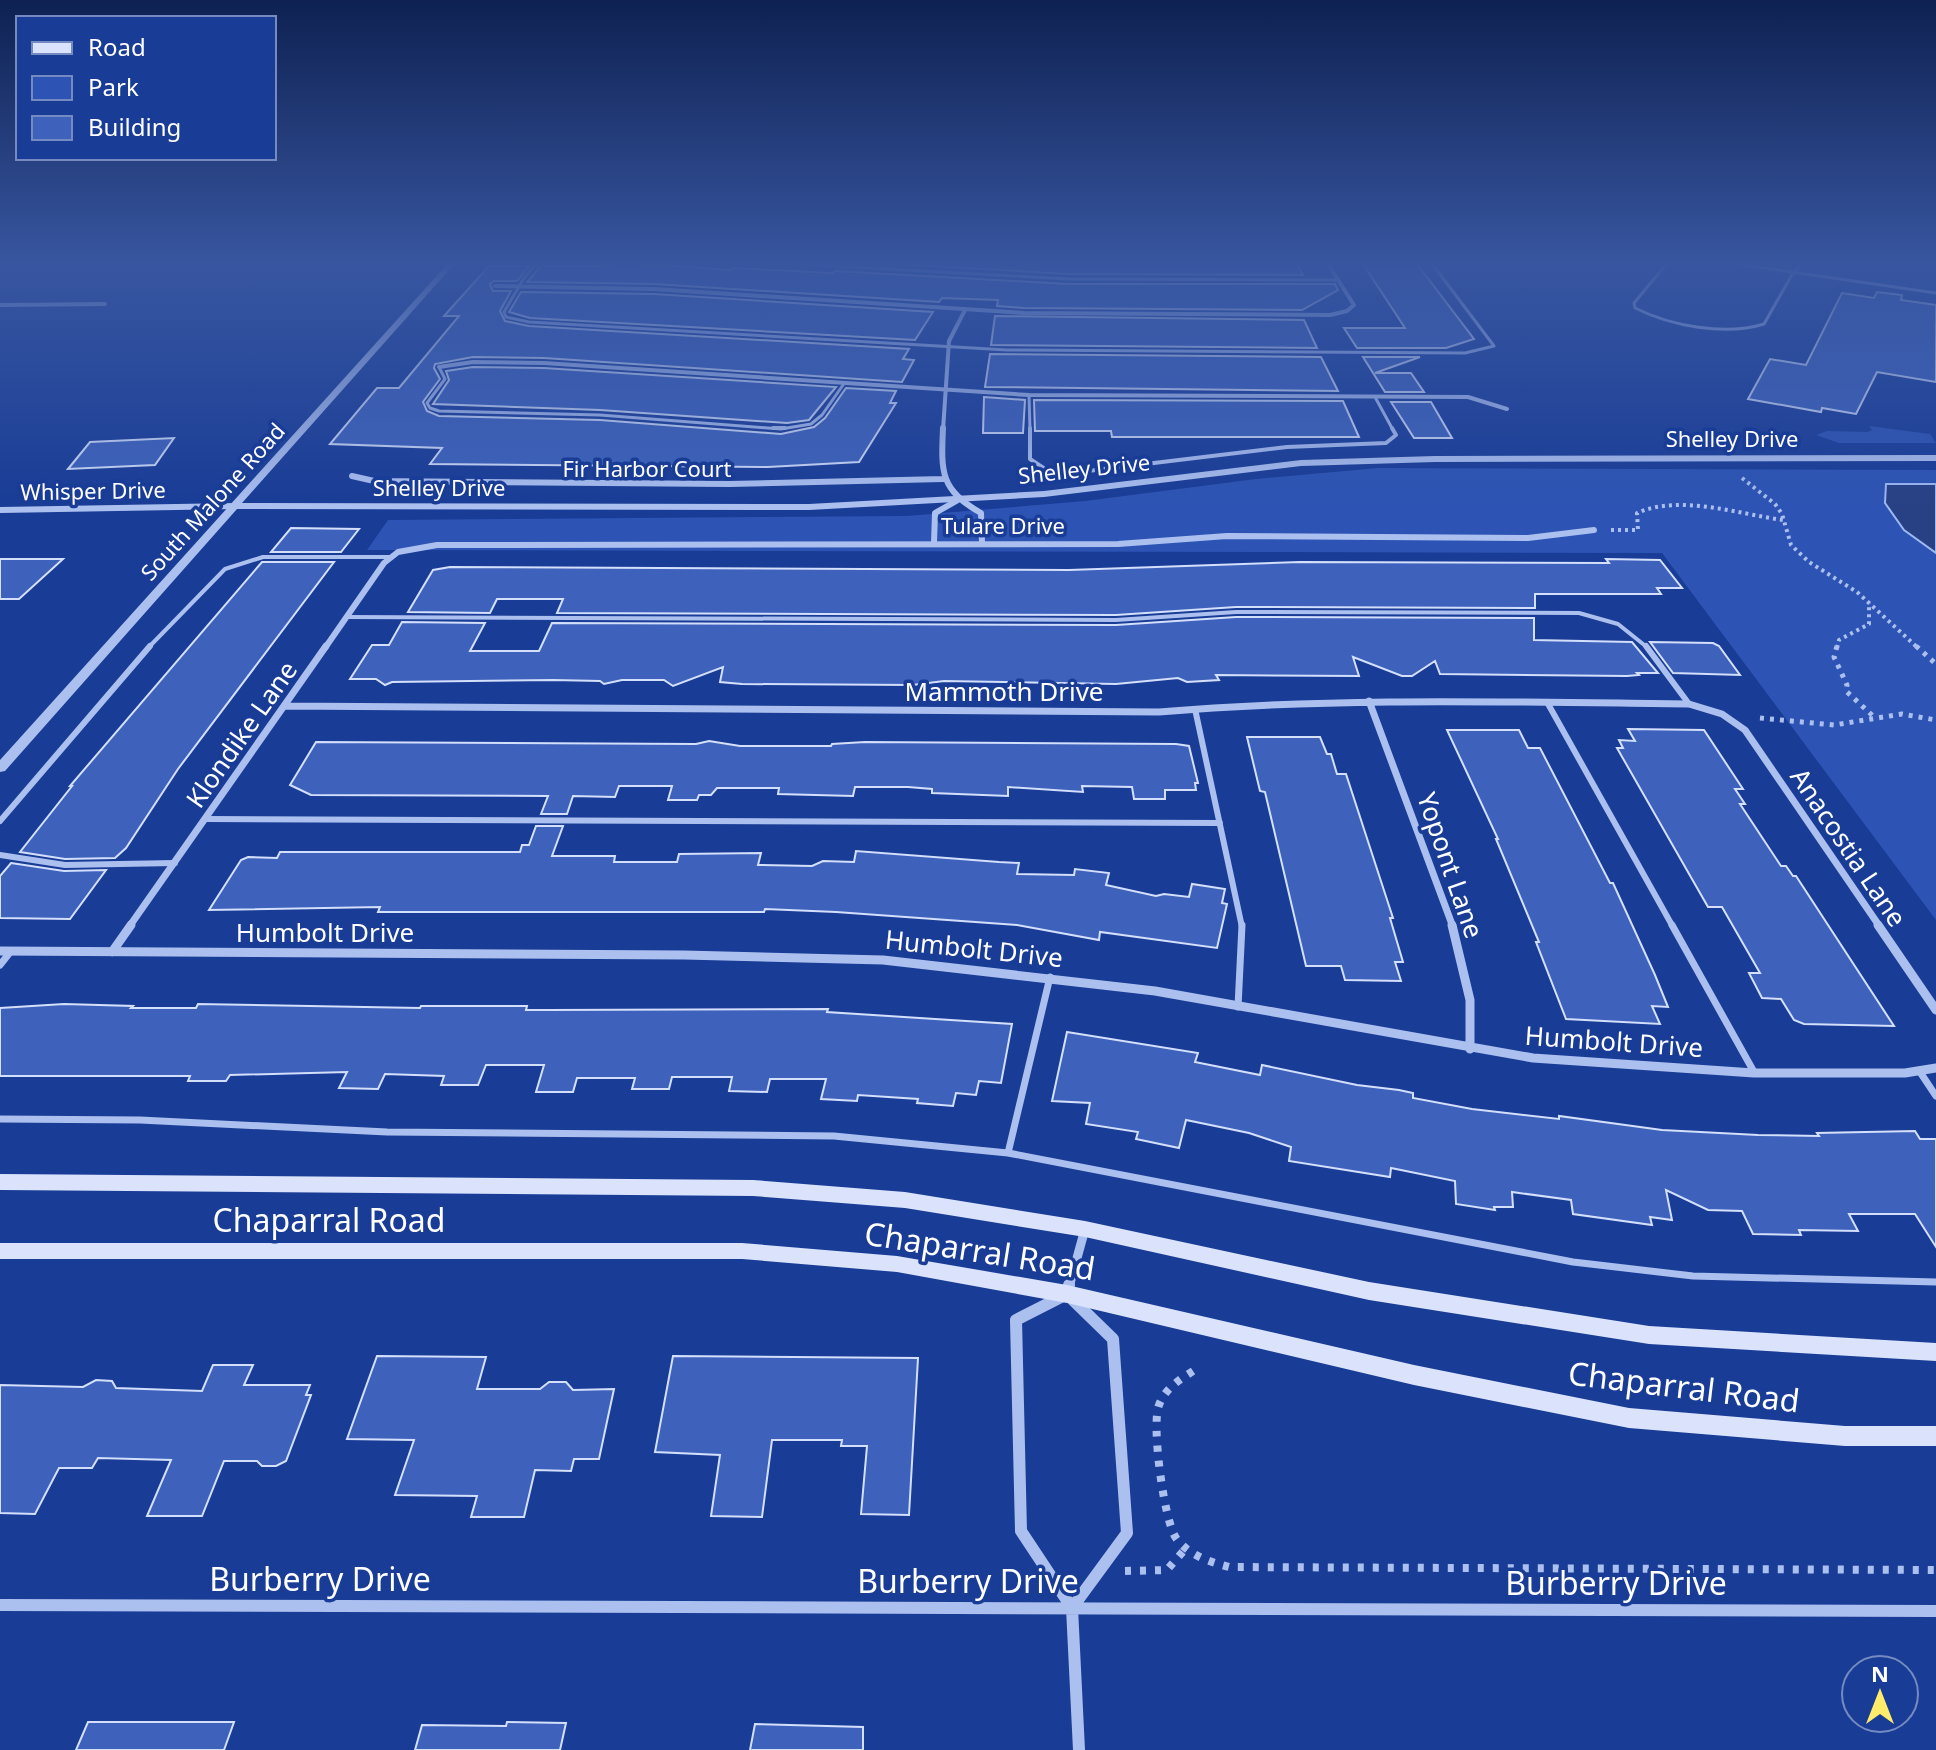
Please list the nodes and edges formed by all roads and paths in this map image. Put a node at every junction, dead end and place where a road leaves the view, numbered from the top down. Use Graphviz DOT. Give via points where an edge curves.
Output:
graph roads {
  1 [pos="381,343"];
  2 [pos="879,343"];
  3 [pos="951,343"];
  4 [pos="1491,343"];
  5 [pos="949,347"];
  6 [pos="439,367"];
  7 [pos="843,385"];
  8 [pos="945,392"];
  9 [pos="1029,395"];
  10 [pos="1375,397"];
  11 [pos="1507,409"];
  12 [pos="1936,458"];
  13 [pos="352,476"];
  14 [pos="1740,477"];
  15 [pos="943,479"];
  16 [pos="958,500"];
  17 [pos="235,506"];
  18 [pos="0,510"];
  19 [pos="1783,520"];
  20 [pos="1594,530"];
  21 [pos="934,543"];
  22 [pos="982,543"];
  23 [pos="389,557"];
  24 [pos="1869,602"];
  25 [pos="346,617"];
  26 [pos="1936,664"];
  27 [pos="1369,701"];
  28 [pos="1547,702"];
  29 [pos="1689,704"];
  30 [pos="284,706"];
  31 [pos="1195,709"];
  32 [pos="1724,716"];
  33 [pos="1874,717"];
  34 [pos="1936,720"];
  35 [pos="0,768"];
  36 [pos="206,819"];
  37 [pos="0,821"];
  38 [pos="1220,823"];
  39 [pos="0,855"];
  40 [pos="175,863"];
  41 [pos="0,951"];
  42 [pos="11,951"];
  43 [pos="112,952"];
  44 [pos="0,965"];
  45 [pos="1050,977"];
  46 [pos="1238,1007"];
  47 [pos="1936,1010"];
  48 [pos="1470,1049"];
  49 [pos="1936,1068"];
  50 [pos="1920,1072"];
  51 [pos="1754,1073"];
  52 [pos="1936,1096"];
  53 [pos="0,1119"];
  54 [pos="1008,1153"];
  55 [pos="0,1182"];
  56 [pos="1085,1229"];
  57 [pos="0,1251"];
  58 [pos="1936,1282"];
  59 [pos="1067,1294"];
  60 [pos="1936,1352"];
  61 [pos="1193,1371"];
  62 [pos="1936,1436"];
  63 [pos="1936,1570"];
  64 [pos="0,1605"];
  65 [pos="1072,1608"];
  66 [pos="1936,1611"];
  67 [pos="1079,1750"];
  1 -- 17 [label="street, South Malone Road"];
  2 -- 5 [label="lane"];
  3 -- 5 [label="street"];
  4 -- 5 [label="lane" via="1494,346 1465,353 1120,353"];
  5 -- 8 [label="street"];
  6 -- 7 [label="street" via="544,363"];
  6 -- 7 [label="lane" via="445,379 427,403 439,411 600,415 754,428 811,424"];
  7 -- 8 [label="street"];
  8 -- 9 [label="street"];
  8 -- 15 [label="street"];
  9 -- 10 [label="street"];
  9 -- 10 [label="lane" via="1030,459 1048,471 1071,473 1252,451 1386,443 1396,435"];
  10 -- 11 [label="street" via="1468,397"];
  12 -- 16 [label="street, Shelley Drive" via="1301,463"];
  13 -- 15 [label="street, Fir Harbor Court" via="374,481 729,484"];
  14 -- 19 [label="path" via="1775,504"];
  15 -- 16 [label="street"];
  16 -- 17 [label="street, Shelley Drive" via="809,507"];
  16 -- 21 [label="street" via="935,513"];
  16 -- 22 [label="street" via="981,513"];
  17 -- 18 [label="street, Whisper Drive"];
  17 -- 35 [label="street, South Malone Road"];
  19 -- 20 [label="path" via="1658,505 1637,513 1638,530"];
  19 -- 24 [label="path" via="1791,545"];
  20 -- 22 [label="street, Tulare Drive" via="1528,538 1227,536 1118,544"];
  21 -- 22 [label="street, Tulare Drive"];
  21 -- 23 [label="street, Tulare Drive" via="437,545"];
  23 -- 25 [label="street, Klondike Lane"];
  23 -- 37 [label="lane" via="263,557 225,569 148,648"];
  24 -- 26 [label="path"];
  24 -- 33 [label="path" via="1869,624 1839,640 1834,657 1846,691"];
  25 -- 29 [label="lane" via="1116,620 1236,612 1579,613 1627,626"];
  25 -- 30 [label="street, Klondike Lane"];
  27 -- 28 [label="street, Mammoth Drive"];
  27 -- 31 [label="street, Mammoth Drive"];
  27 -- 48 [label="street, Yopont Lane" via="1459,944 1470,1000"];
  28 -- 29 [label="street, Mammoth Drive"];
  28 -- 51 [label="lane"];
  29 -- 32 [label="street, Mammoth Drive"];
  30 -- 31 [label="street, Mammoth Drive"];
  30 -- 36 [label="street, Klondike Lane"];
  31 -- 38 [label="lane"];
  32 -- 33 [label="path" via="1834,725"];
  32 -- 47 [label="street, Anacostia Lane" via="1745,730"];
  33 -- 34 [label="path" via="1902,714"];
  36 -- 38 [label="lane"];
  36 -- 40 [label="street, Klondike Lane"];
  38 -- 46 [label="lane" via="1242,923"];
  39 -- 40 [label="lane" via="72,863"];
  40 -- 43 [label="street, Klondike Lane"];
  41 -- 42 [label="street, Humbolt Drive"];
  42 -- 43 [label="street, Humbolt Drive"];
  42 -- 44 [label="lane"];
  43 -- 45 [label="street, Humbolt Drive" via="699,955 883,960"];
  45 -- 46 [label="street, Humbolt Drive"];
  45 -- 54 [label="lane"];
  46 -- 48 [label="street, Humbolt Drive"];
  48 -- 51 [label="street, Humbolt Drive" via="1607,1065"];
  49 -- 50 [label="street, Humbolt Drive"];
  50 -- 51 [label="street, Humbolt Drive"];
  50 -- 52 [label="lane"];
  53 -- 54 [label="lane" via="387,1132 834,1136"];
  54 -- 58 [label="lane" via="1573,1262 1693,1276"];
  55 -- 56 [label="main road, Chaparral Road" via="753,1188 905,1200"];
  56 -- 59 [label="street"];
  56 -- 60 [label="main road, Chaparral Road" via="1369,1291 1649,1335"];
  57 -- 59 [label="main road, Chaparral Road" via="742,1251 897,1264"];
  59 -- 62 [label="main road, Chaparral Road" via="1414,1375 1629,1418 1845,1436"];
  59 -- 65 [label="street" via="1113,1339 1127,1533"];
  59 -- 65 [label="street" via="1016,1320 1021,1531"];
  61 -- 63 [label="path" via="1170,1385 1156,1414 1168,1524 1186,1548 1210,1562 1229,1567"];
  64 -- 65 [label="street, Burberry Drive"];
  65 -- 66 [label="street, Burberry Drive"];
  65 -- 67 [label="street"];
}
